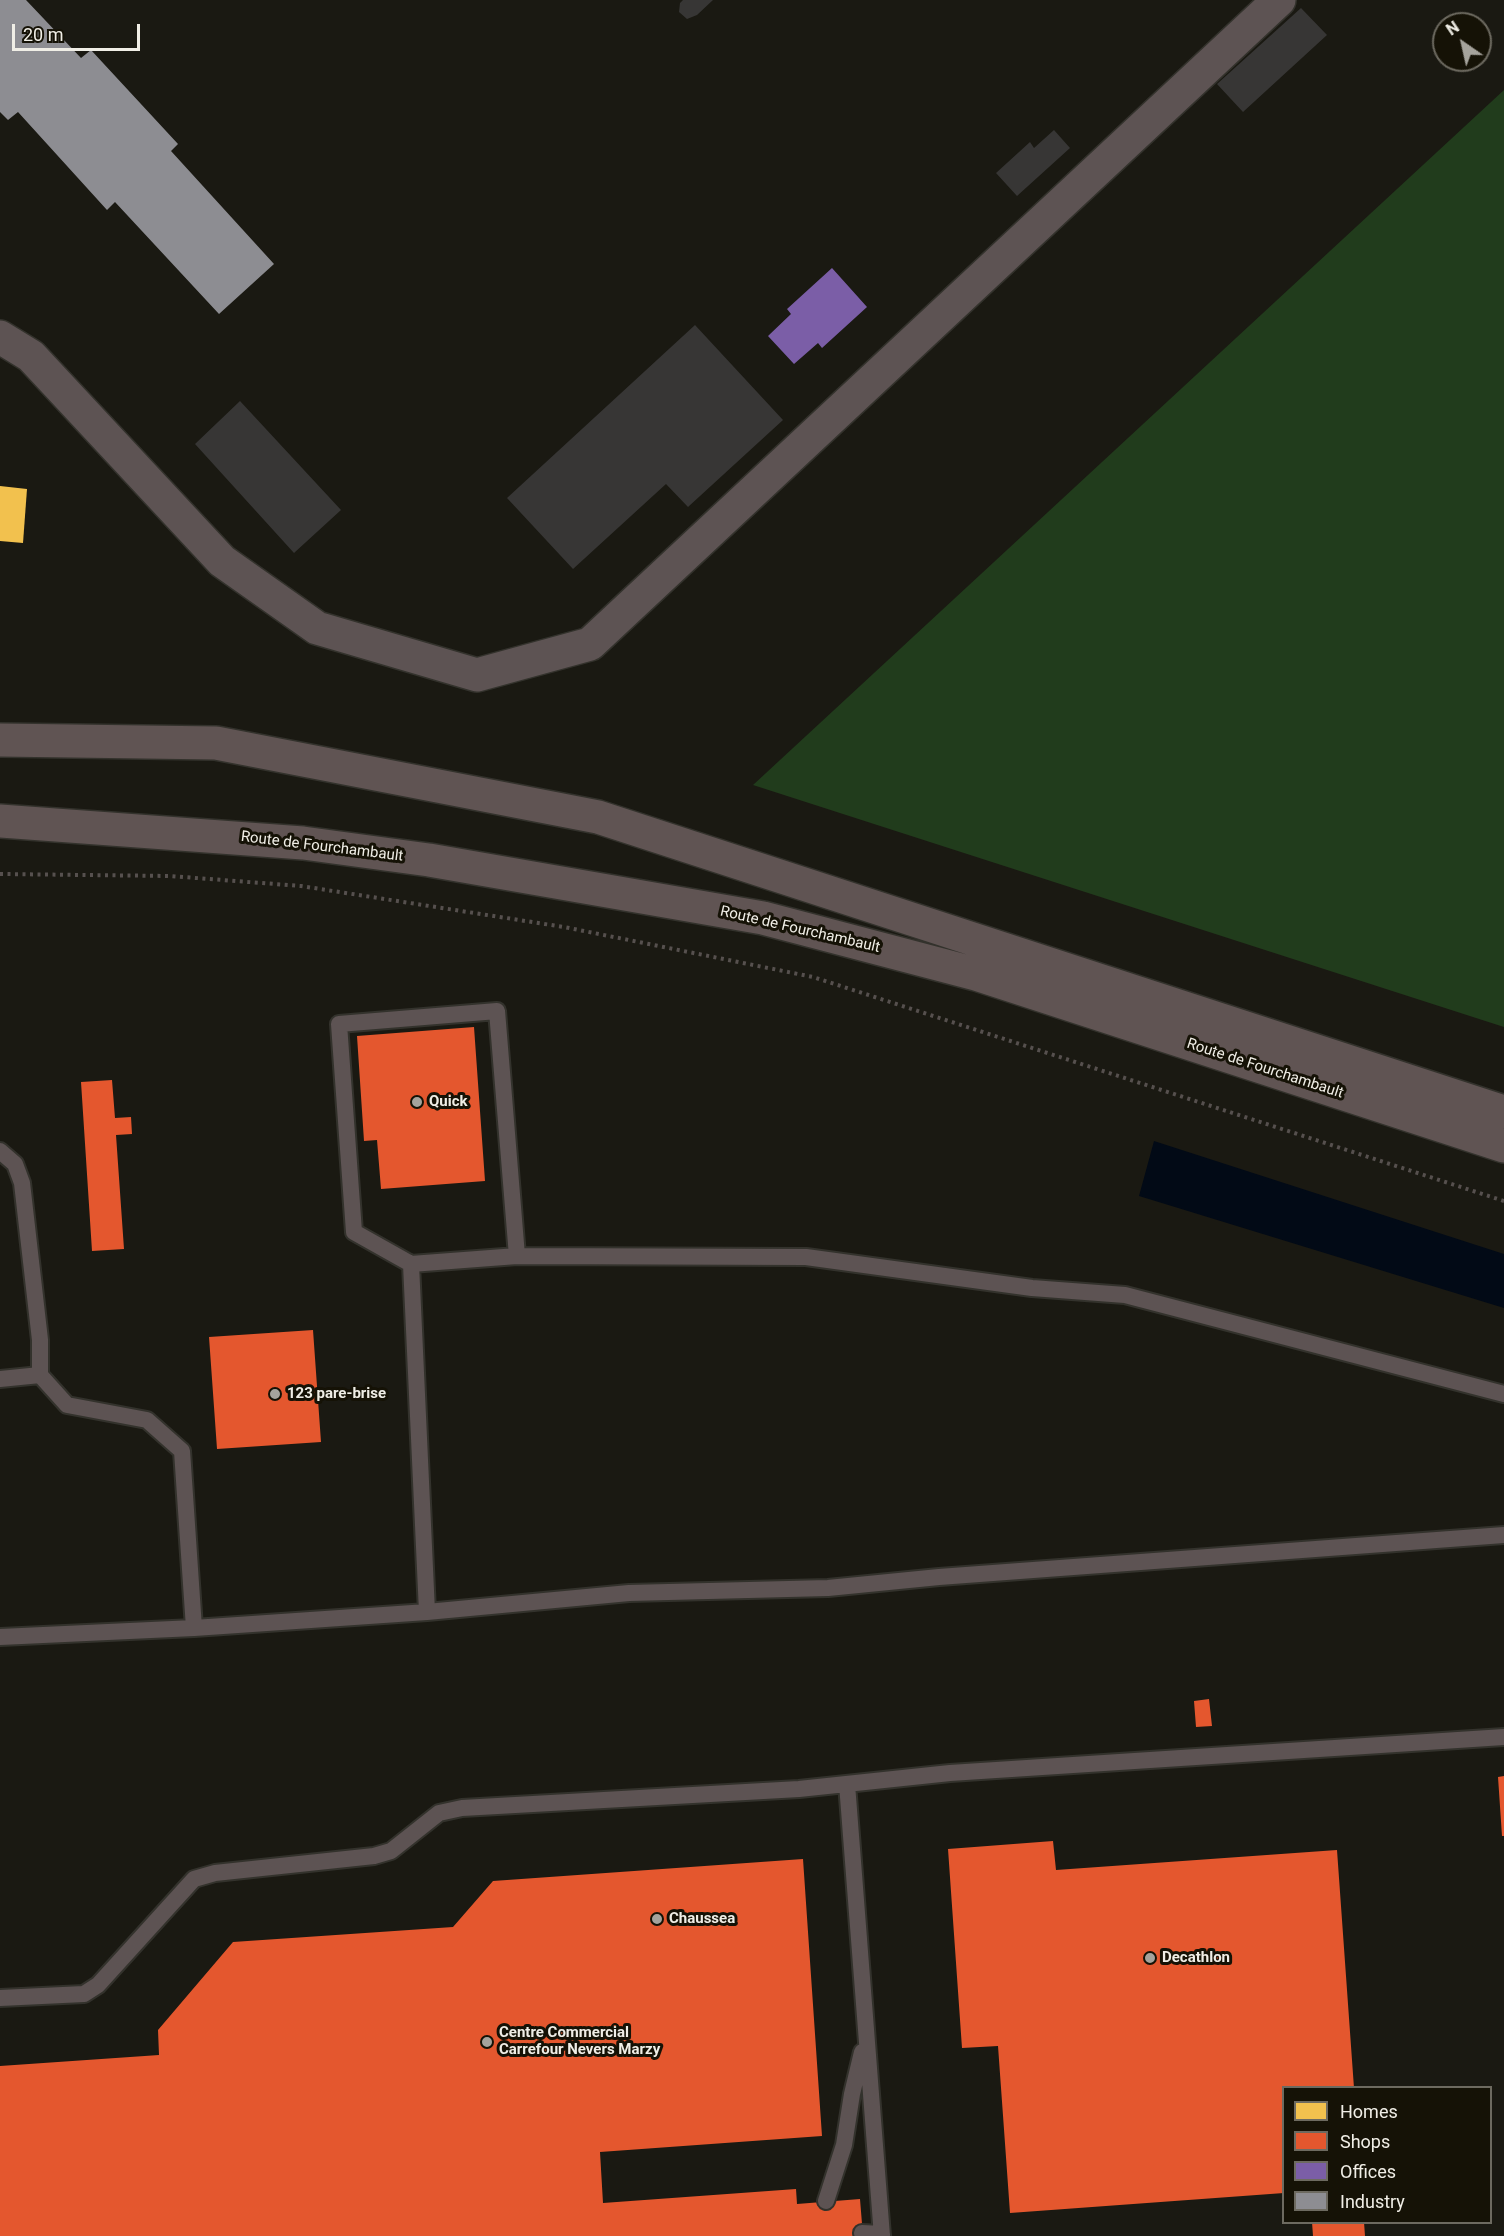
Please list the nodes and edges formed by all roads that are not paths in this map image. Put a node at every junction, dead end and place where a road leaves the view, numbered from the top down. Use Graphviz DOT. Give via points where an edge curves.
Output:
graph roads {
  1 [pos="1279,0"];
  2 [pos="0,337"];
  3 [pos="0,740"];
  4 [pos="0,821"];
  5 [pos="1504,1112"];
  6 [pos="1504,1146"];
  7 [pos="0,1151"];
  8 [pos="517,1256"];
  9 [pos="411,1264"];
  10 [pos="40,1375"];
  11 [pos="0,1379"];
  12 [pos="1504,1394"];
  13 [pos="1504,1535"];
  14 [pos="427,1612"];
  15 [pos="194,1628"];
  16 [pos="0,1637"];
  17 [pos="1504,1737"];
  18 [pos="847,1784"];
  19 [pos="0,1998"];
  20 [pos="866,2036"];
  21 [pos="826,2201"];
  22 [pos="862,2233"];
  23 [pos="882,2235"];
  1 -- 2 [label="street" via="590,644 477,675 317,628 231,568 31,356"];
  3 -- 5 [label="main road" via="216,743 598,818"];
  4 -- 6 [label="main road, Route de Fourchambault" via="303,843 429,860 763,918 976,974"];
  7 -- 10 [label="lane" via="15,1164 22,1183 40,1340"];
  8 -- 9 [label="lane"];
  8 -- 9 [label="lane" via="497,1011 339,1024 354,1232"];
  8 -- 12 [label="lane" via="806,1257 1032,1287 1125,1295"];
  9 -- 14 [label="lane"];
  10 -- 11 [label="lane"];
  10 -- 15 [label="lane" via="67,1405 147,1419 182,1451"];
  13 -- 14 [label="lane" via="828,1588 629,1593"];
  14 -- 15 [label="lane"];
  15 -- 16 [label="lane"];
  17 -- 18 [label="lane" via="950,1773"];
  18 -- 19 [label="lane" via="462,1808 439,1814 391,1851 374,1856 215,1873 194,1880 99,1984 84,1994"];
  18 -- 20 [label="lane"];
  20 -- 21 [label="lane" via="844,2145"];
  20 -- 23 [label="lane"];
  22 -- 23 [label="lane"];
}
